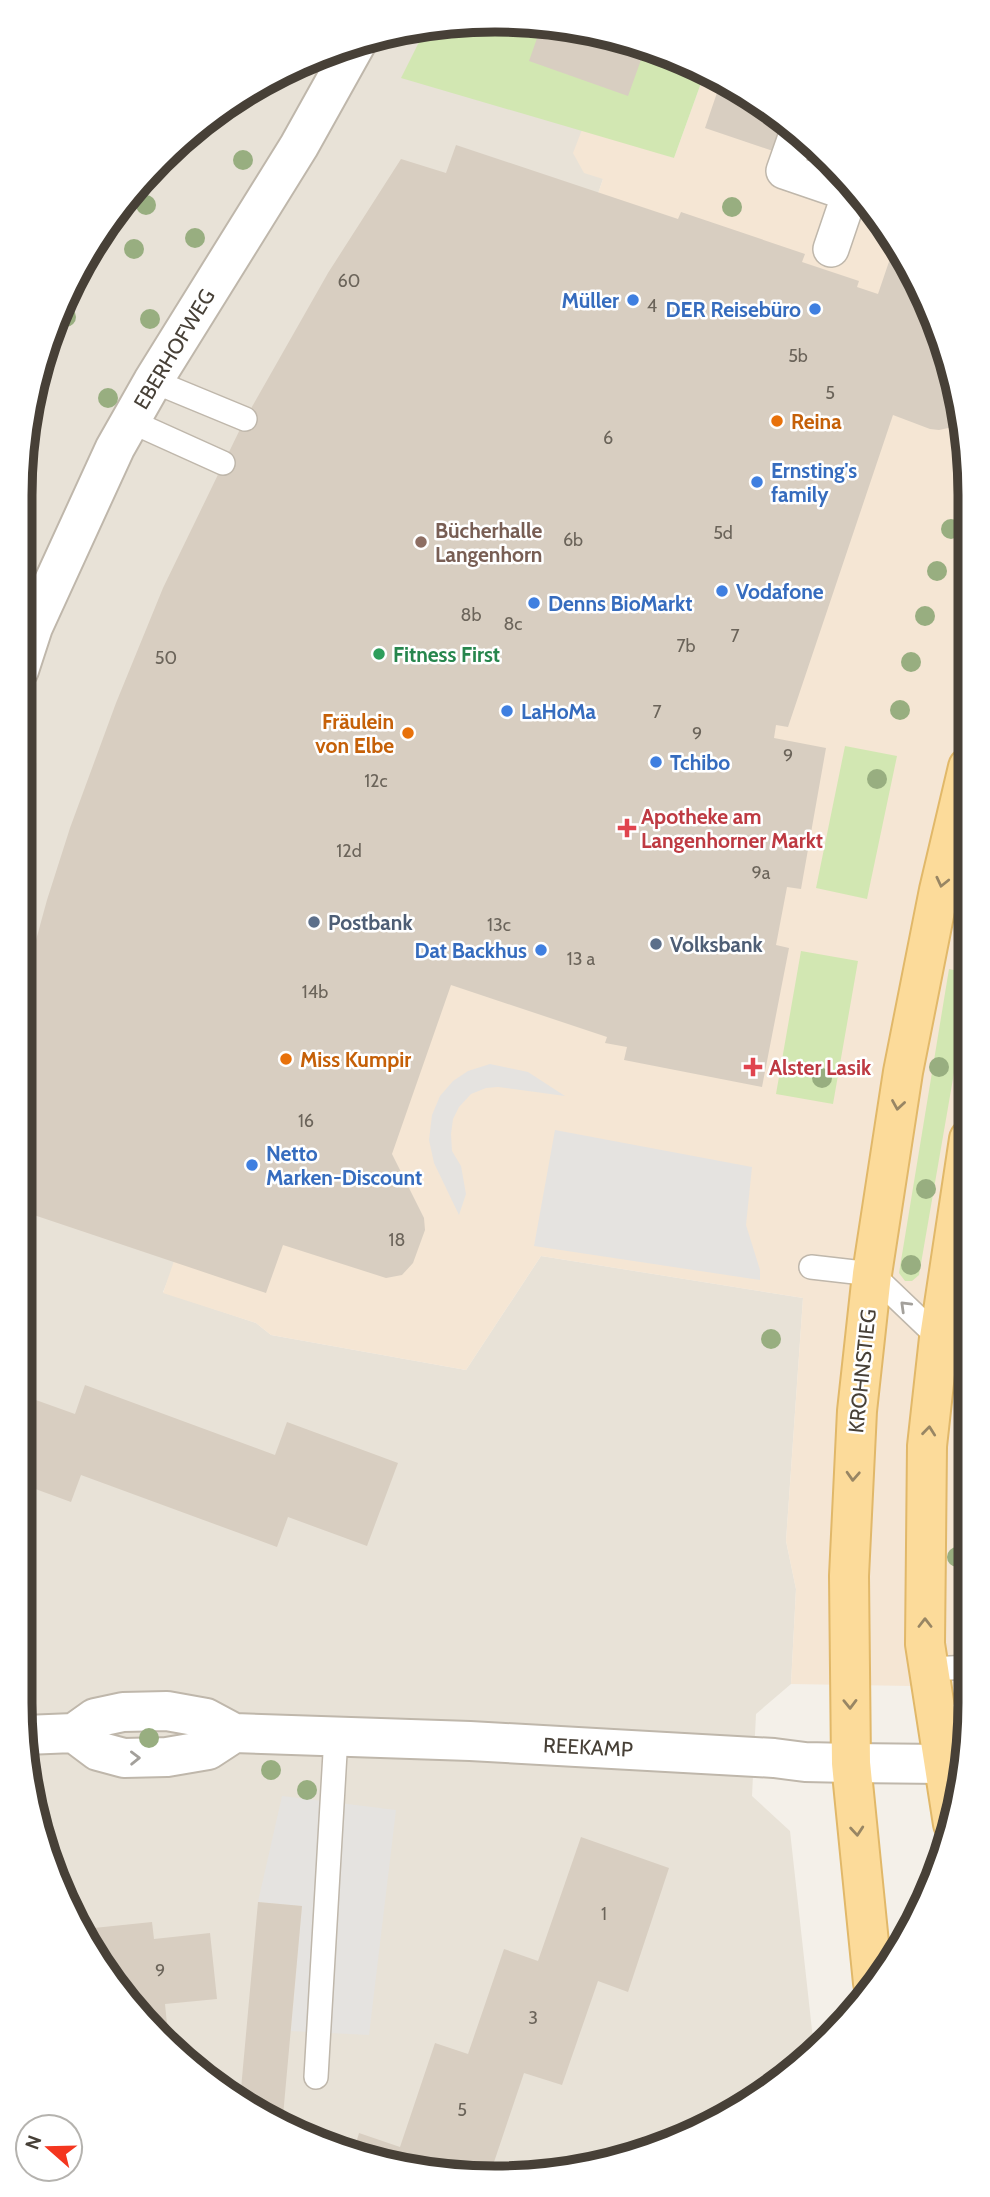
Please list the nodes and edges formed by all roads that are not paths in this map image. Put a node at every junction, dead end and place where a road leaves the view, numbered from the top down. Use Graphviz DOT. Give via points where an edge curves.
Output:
graph roads {
  1 [pos="350,55"];
  2 [pos="794,141"];
  3 [pos="844,190"];
  4 [pos="853,202"];
  5 [pos="831,249"];
  6 [pos="153,382"];
  7 [pos="245,419"];
  8 [pos="131,421"];
  9 [pos="223,463"];
  10 [pos="32,630"];
  11 [pos="958,809"];
  12 [pos="958,1212"];
  13 [pos="811,1267"];
  14 [pos="872,1274"];
  15 [pos="939,1338"];
  16 [pos="958,1668"];
  17 [pos="929,1669"];
  18 [pos="952,1717"];
  19 [pos="32,1735"];
  20 [pos="337,1736"];
  21 [pos="851,1763"];
  22 [pos="942,1764"];
  23 [pos="948,1799"];
  24 [pos="872,1972"];
  25 [pos="316,2077"];
  1 -- 6 [label="street, EBERHOFWEG"];
  2 -- 3 [label="street" via="784,171"];
  4 -- 5 [label="street"];
  6 -- 7 [label="lane"];
  6 -- 8 [label="street, EBERHOFWEG"];
  8 -- 9 [label="lane"];
  8 -- 10 [label="street, EBERHOFWEG"];
  11 -- 14 [label="main road, KROHNSTIEG, one-way" via="904,1072"];
  12 -- 15 [label="main road"];
  13 -- 14 [label="lane"];
  15 -- 14 [label="lane, one-way"];
  14 -- 21 [label="main road, KROHNSTIEG, one-way" via="857,1411 849,1576"];
  17 -- 15 [label="main road, one-way" via="925,1644 928,1446"];
  16 -- 17 [label="lane"];
  17 -- 18 [label="main road"];
  18 -- 22 [label="main road"];
  19 -- 20 [label="street, REEKAMP" via="74,1733 98,1751 124,1758 208,1750 233,1733"];
  20 -- 21 [label="street, REEKAMP"];
  20 -- 25 [label="lane"];
  21 -- 22 [label="street, REEKAMP"];
  21 -- 24 [label="main road, KROHNSTIEG, one-way"];
  22 -- 23 [label="main road"];
}
